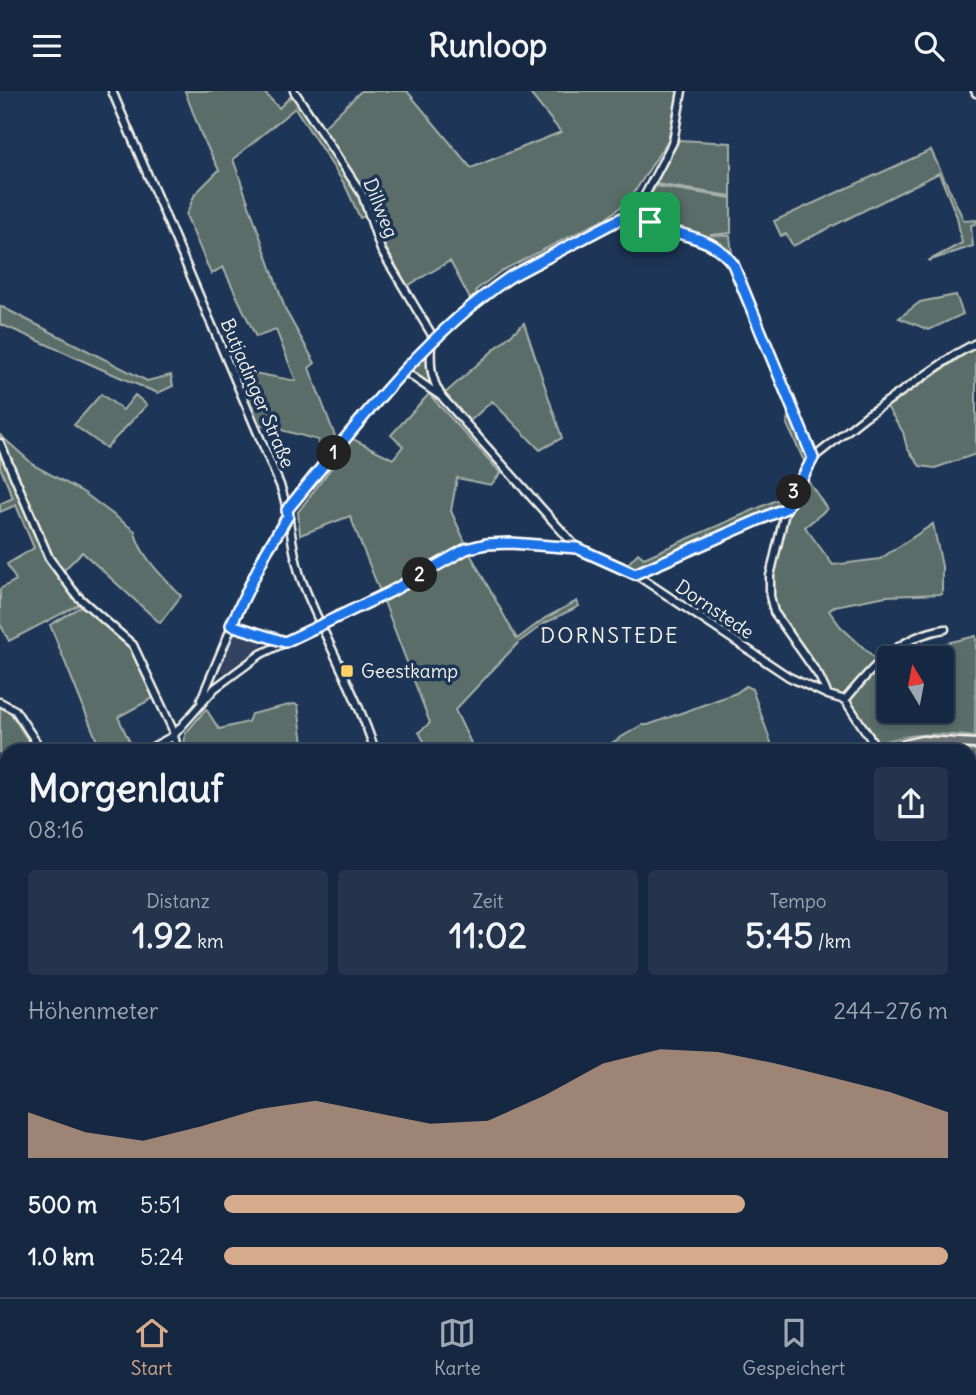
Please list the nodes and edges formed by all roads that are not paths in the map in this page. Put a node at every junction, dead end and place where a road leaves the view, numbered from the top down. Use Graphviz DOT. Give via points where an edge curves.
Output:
graph roads {
  1 [pos="112,91"];
  2 [pos="293,91"];
  3 [pos="682,91"];
  4 [pos="637,210"];
  5 [pos="433,342"];
  6 [pos="976,343"];
  7 [pos="404,371"];
  8 [pos="442,397"];
  9 [pos="0,443"];
  10 [pos="813,458"];
  11 [pos="786,508"];
  12 [pos="288,513"];
  13 [pos="577,548"];
  14 [pos="635,574"];
  15 [pos="321,624"];
  16 [pos="231,625"];
  17 [pos="945,629"];
  18 [pos="285,642"];
  19 [pos="828,695"];
  20 [pos="845,700"];
  21 [pos="0,702"];
  22 [pos="200,702"];
  23 [pos="173,736"];
  24 [pos="37,744"];
  25 [pos="158,744"];
  26 [pos="176,744"];
  27 [pos="372,744"];
  28 [pos="873,744"];
  29 [pos="908,744"];
  30 [pos="976,744"];
  1 -- 12 [label="street, Butjadinger Straße"];
  2 -- 5 [label="street, Dillweg" via="362,194 381,250"];
  3 -- 4 [label="street" via="673,142"];
  4 -- 5 [label="street" via="510,277"];
  4 -- 10 [label="street" via="658,226 708,242 733,264"];
  5 -- 7 [label="street"];
  5 -- 8 [label="street, Dornstede" via="433,383"];
  6 -- 10 [label="street" via="866,416"];
  7 -- 8 [label="street, Dornstede"];
  7 -- 12 [label="street" via="371,405"];
  8 -- 13 [label="street, Dornstede"];
  9 -- 23 [label="street" via="49,558 77,596 133,645"];
  10 -- 11 [label="street"];
  11 -- 14 [label="street"];
  11 -- 19 [label="street" via="770,576 770,596 774,612"];
  12 -- 15 [label="street, Butjadinger Straße" via="299,572"];
  12 -- 16 [label="street"];
  13 -- 14 [label="street, Dornstede"];
  13 -- 15 [label="street" via="511,543 466,549"];
  14 -- 19 [label="street, Dornstede" via="789,677"];
  15 -- 18 [label="street"];
  15 -- 27 [label="street, Butjadinger Straße"];
  16 -- 18 [label="street"];
  16 -- 22 [label="street"];
  17 -- 20 [label="street" via="915,636 878,661"];
  18 -- 22 [label="street" via="230,675"];
  19 -- 20 [label="street, Dornstede"];
  20 -- 28 [label="street"];
  21 -- 24 [label="street" via="15,710"];
  22 -- 23 [label="street"];
  23 -- 25 [label="street"];
  23 -- 26 [label="street"];
  29 -- 30 [label="main road"];
}
